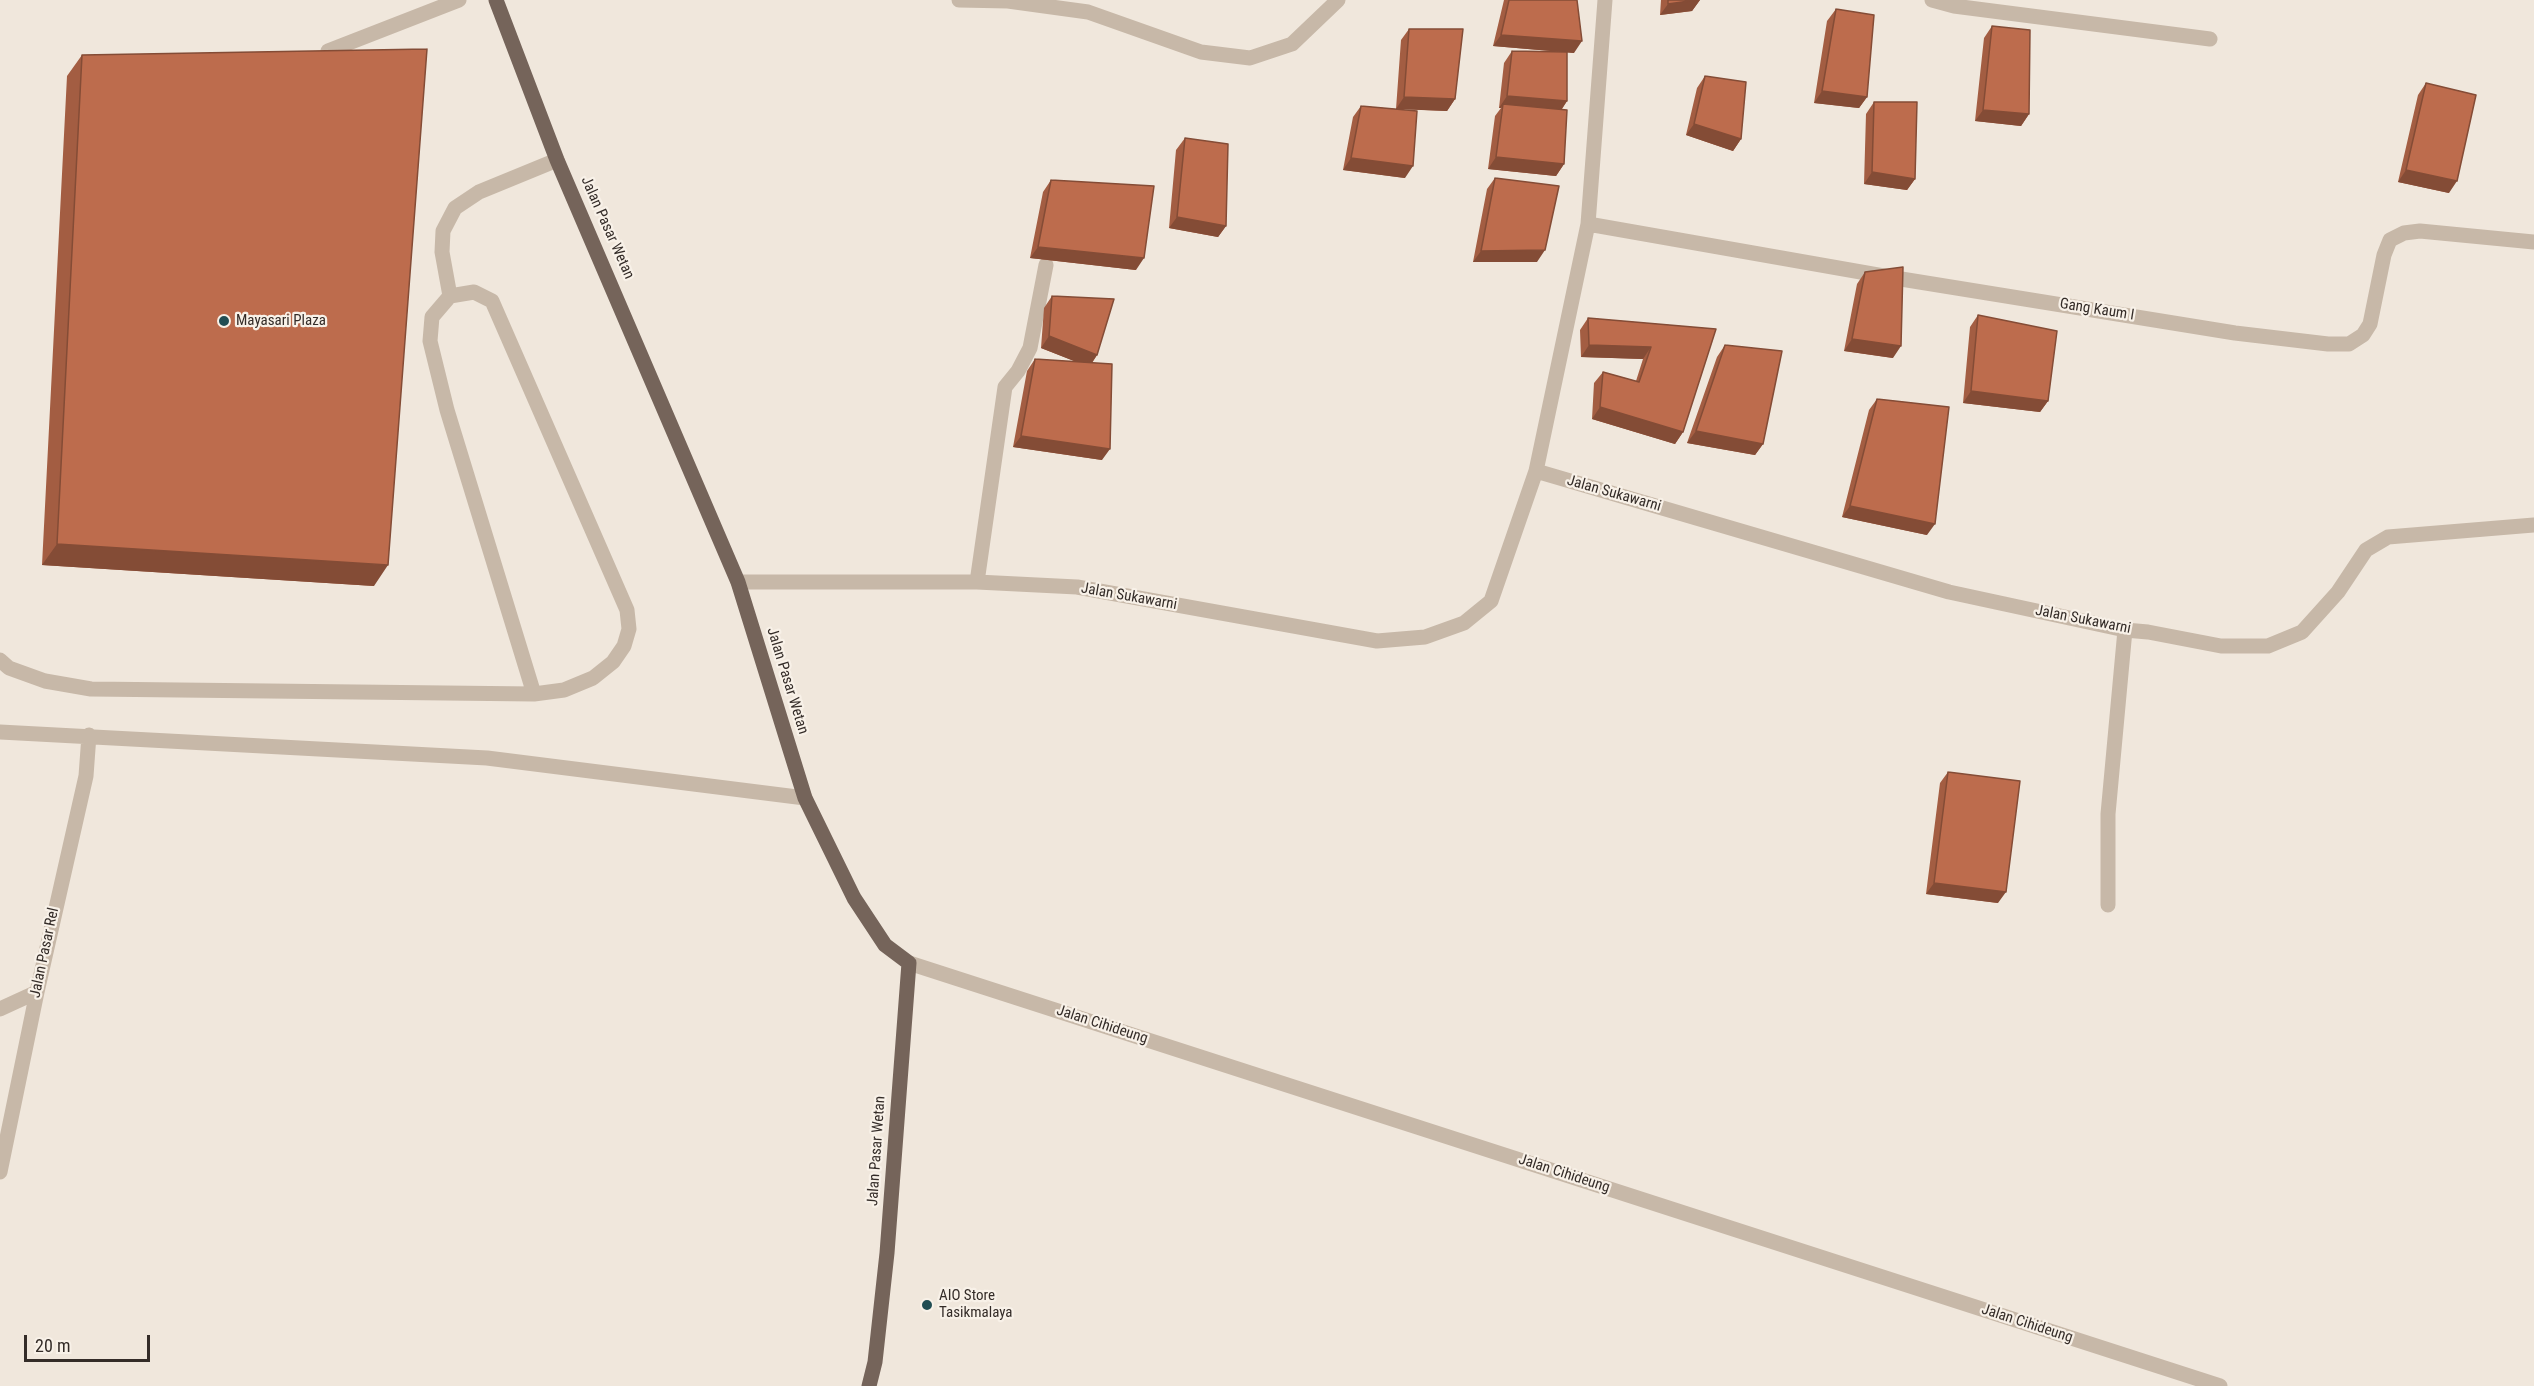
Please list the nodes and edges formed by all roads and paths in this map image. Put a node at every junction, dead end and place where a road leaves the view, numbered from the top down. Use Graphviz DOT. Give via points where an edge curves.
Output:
graph roads {
  1 [pos="459,0"];
  2 [pos="496,0"];
  3 [pos="959,0"];
  4 [pos="1338,0"];
  5 [pos="1605,0"];
  6 [pos="1932,0"];
  7 [pos="2210,39"];
  8 [pos="328,51"];
  9 [pos="557,160"];
  10 [pos="1588,224"];
  11 [pos="2534,242"];
  12 [pos="1046,265"];
  13 [pos="450,296"];
  14 [pos="1536,471"];
  15 [pos="2534,525"];
  16 [pos="738,582"];
  17 [pos="977,582"];
  18 [pos="2125,630"];
  19 [pos="0,660"];
  20 [pos="534,694"];
  21 [pos="0,732"];
  22 [pos="88,735"];
  23 [pos="805,798"];
  24 [pos="2108,905"];
  25 [pos="909,963"];
  26 [pos="37,992"];
  27 [pos="0,1009"];
  28 [pos="0,1172"];
  29 [pos="869,1386"];
  30 [pos="2220,1386"];
  1 -- 8 [label="street"];
  2 -- 9 [label="main road, Jalan Pasar Wetan"];
  3 -- 4 [label="street" via="1008,1 1088,12 1201,52 1250,58 1292,44"];
  5 -- 10 [label="street"];
  6 -- 7 [label="street"];
  9 -- 13 [label="street" via="479,192 455,208 443,231 442,252"];
  9 -- 16 [label="main road, Jalan Pasar Wetan"];
  10 -- 11 [label="street, Gang Kaum I" via="1895,278 2235,333 2328,344 2349,344 2363,335 2370,324 2390,240 2404,233 2420,231"];
  10 -- 14 [label="street"];
  12 -- 17 [label="street" via="1030,348 1005,387"];
  13 -- 20 [label="street" via="432,316 430,341 447,410"];
  13 -- 20 [label="street" via="474,292 492,301 627,610 629,629 613,662 593,678 564,690"];
  14 -- 17 [label="street, Jalan Sukawarni" via="1491,601 1464,623 1425,637 1377,641 1077,587"];
  14 -- 18 [label="street, Jalan Sukawarni" via="1949,592"];
  15 -- 18 [label="street, Jalan Sukawarni" via="2388,537 2366,550 2338,592 2302,632 2268,646 2221,646"];
  16 -- 17 [label="street, Jalan Sukawarni"];
  16 -- 23 [label="main road, Jalan Pasar Wetan"];
  18 -- 24 [label="street" via="2108,814"];
  19 -- 20 [label="street" via="9,668 45,681 91,689"];
  21 -- 22 [label="street"];
  22 -- 23 [label="street" via="486,758"];
  22 -- 26 [label="street, Jalan Pasar Rel" via="86,776"];
  23 -- 25 [label="main road, Jalan Pasar Wetan" via="854,898 885,945"];
  25 -- 29 [label="main road, Jalan Pasar Wetan" via="887,1253"];
  25 -- 30 [label="street, Jalan Cihideung"];
  26 -- 27 [label="street"];
  26 -- 28 [label="street, Jalan Pasar Rel"];
}
